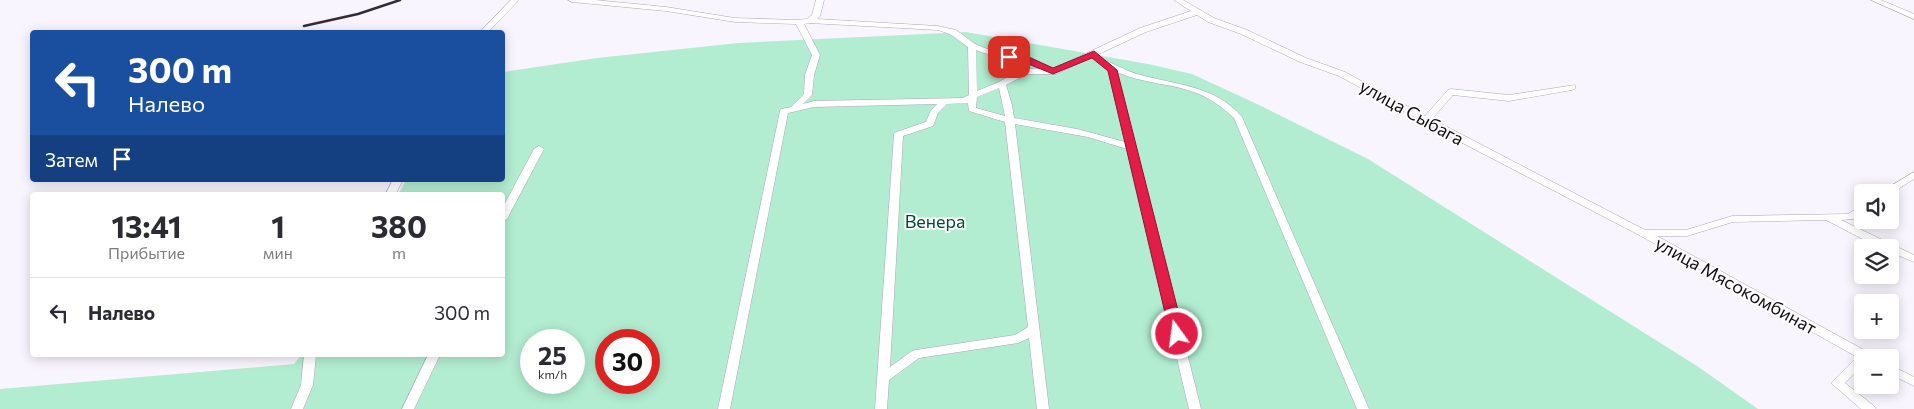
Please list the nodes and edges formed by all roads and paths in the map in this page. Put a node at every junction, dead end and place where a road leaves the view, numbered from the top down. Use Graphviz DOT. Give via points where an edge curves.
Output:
graph roads {
  1 [pos="515,0"];
  2 [pos="572,0"];
  3 [pos="675,0"];
  4 [pos="820,0"];
  5 [pos="1178,0"];
  6 [pos="1876,0"];
  7 [pos="666,9"];
  8 [pos="1197,12"];
  9 [pos="1914,17"];
  10 [pos="813,18"];
  11 [pos="799,22"];
  12 [pos="486,30"];
  13 [pos="972,46"];
  14 [pos="1094,54"];
  15 [pos="1105,64"];
  16 [pos="1053,72"];
  17 [pos="1002,84"];
  18 [pos="1572,87"];
  19 [pos="973,96"];
  20 [pos="944,102"];
  21 [pos="794,108"];
  22 [pos="1010,120"];
  23 [pos="1426,120"];
  24 [pos="1131,147"];
  25 [pos="540,149"];
  26 [pos="1914,175"];
  27 [pos="1899,184"];
  28 [pos="505,213"];
  29 [pos="1854,214"];
  30 [pos="1827,217"];
  31 [pos="1643,233"];
  32 [pos="1872,239"];
  33 [pos="1899,252"];
  34 [pos="1914,259"];
  35 [pos="1034,329"];
  36 [pos="1854,351"];
  37 [pos="310,357"];
  38 [pos="433,357"];
  39 [pos="1854,367"];
  40 [pos="1899,374"];
  41 [pos="883,378"];
  42 [pos="1914,382"];
  43 [pos="297,409"];
  44 [pos="408,409"];
  45 [pos="724,409"];
  46 [pos="881,409"];
  47 [pos="1043,409"];
  48 [pos="1195,409"];
  49 [pos="1363,409"];
  50 [pos="1870,409"];
  1 -- 12 [label="street"];
  2 -- 7 [label="street"];
  3 -- 7 [label="street"];
  4 -- 10 [label="street"];
  5 -- 8 [label="street, улица Сыбага"];
  6 -- 9 [label="street"];
  7 -- 11 [label="street" via="735,20"];
  8 -- 14 [label="street" via="1143,30"];
  8 -- 23 [label="street, улица Сыбага" via="1342,74"];
  10 -- 11 [label="street"];
  10 -- 13 [label="street" via="938,28 953,32"];
  11 -- 21 [label="street" via="816,55 811,66 808,95"];
  13 -- 16 [label="street" via="1028,60"];
  13 -- 19 [label="street"];
  14 -- 15 [label="street"];
  14 -- 16 [label="street"];
  15 -- 24 [label="street" via="1112,70"];
  15 -- 49 [label="street" via="1133,76 1199,90 1216,98 1238,117"];
  16 -- 17 [label="street" via="1025,71"];
  17 -- 19 [label="street"];
  17 -- 22 [label="street"];
  18 -- 23 [label="street" via="1509,98 1451,92"];
  19 -- 20 [label="street" via="965,101"];
  19 -- 22 [label="street" via="972,109"];
  20 -- 21 [label="street" via="814,104"];
  20 -- 41 [label="street" via="934,112 930,124 899,134"];
  21 -- 45 [label="street" via="784,111"];
  22 -- 24 [label="street" via="1107,138"];
  22 -- 35 [label="street"];
  23 -- 31 [label="street, улица Сыбага"];
  24 -- 48 [label="street"];
  25 -- 28 [label="street"];
  26 -- 27 [label="street"];
  29 -- 30 [label="street, улица Мясокомбинат" via="1850,217"];
  30 -- 31 [label="street, улица Мясокомбинат" via="1732,219 1687,233"];
  30 -- 32 [label="street"];
  31 -- 36 [label="street, улица Мясокомбинат"];
  33 -- 34 [label="street"];
  35 -- 41 [label="street" via="1018,339 916,354"];
  35 -- 47 [label="street"];
  37 -- 43 [label="street" via="306,385"];
  38 -- 44 [label="street"];
  39 -- 50 [label="street" via="1837,383"];
  40 -- 42 [label="street"];
  41 -- 46 [label="street"];
}
